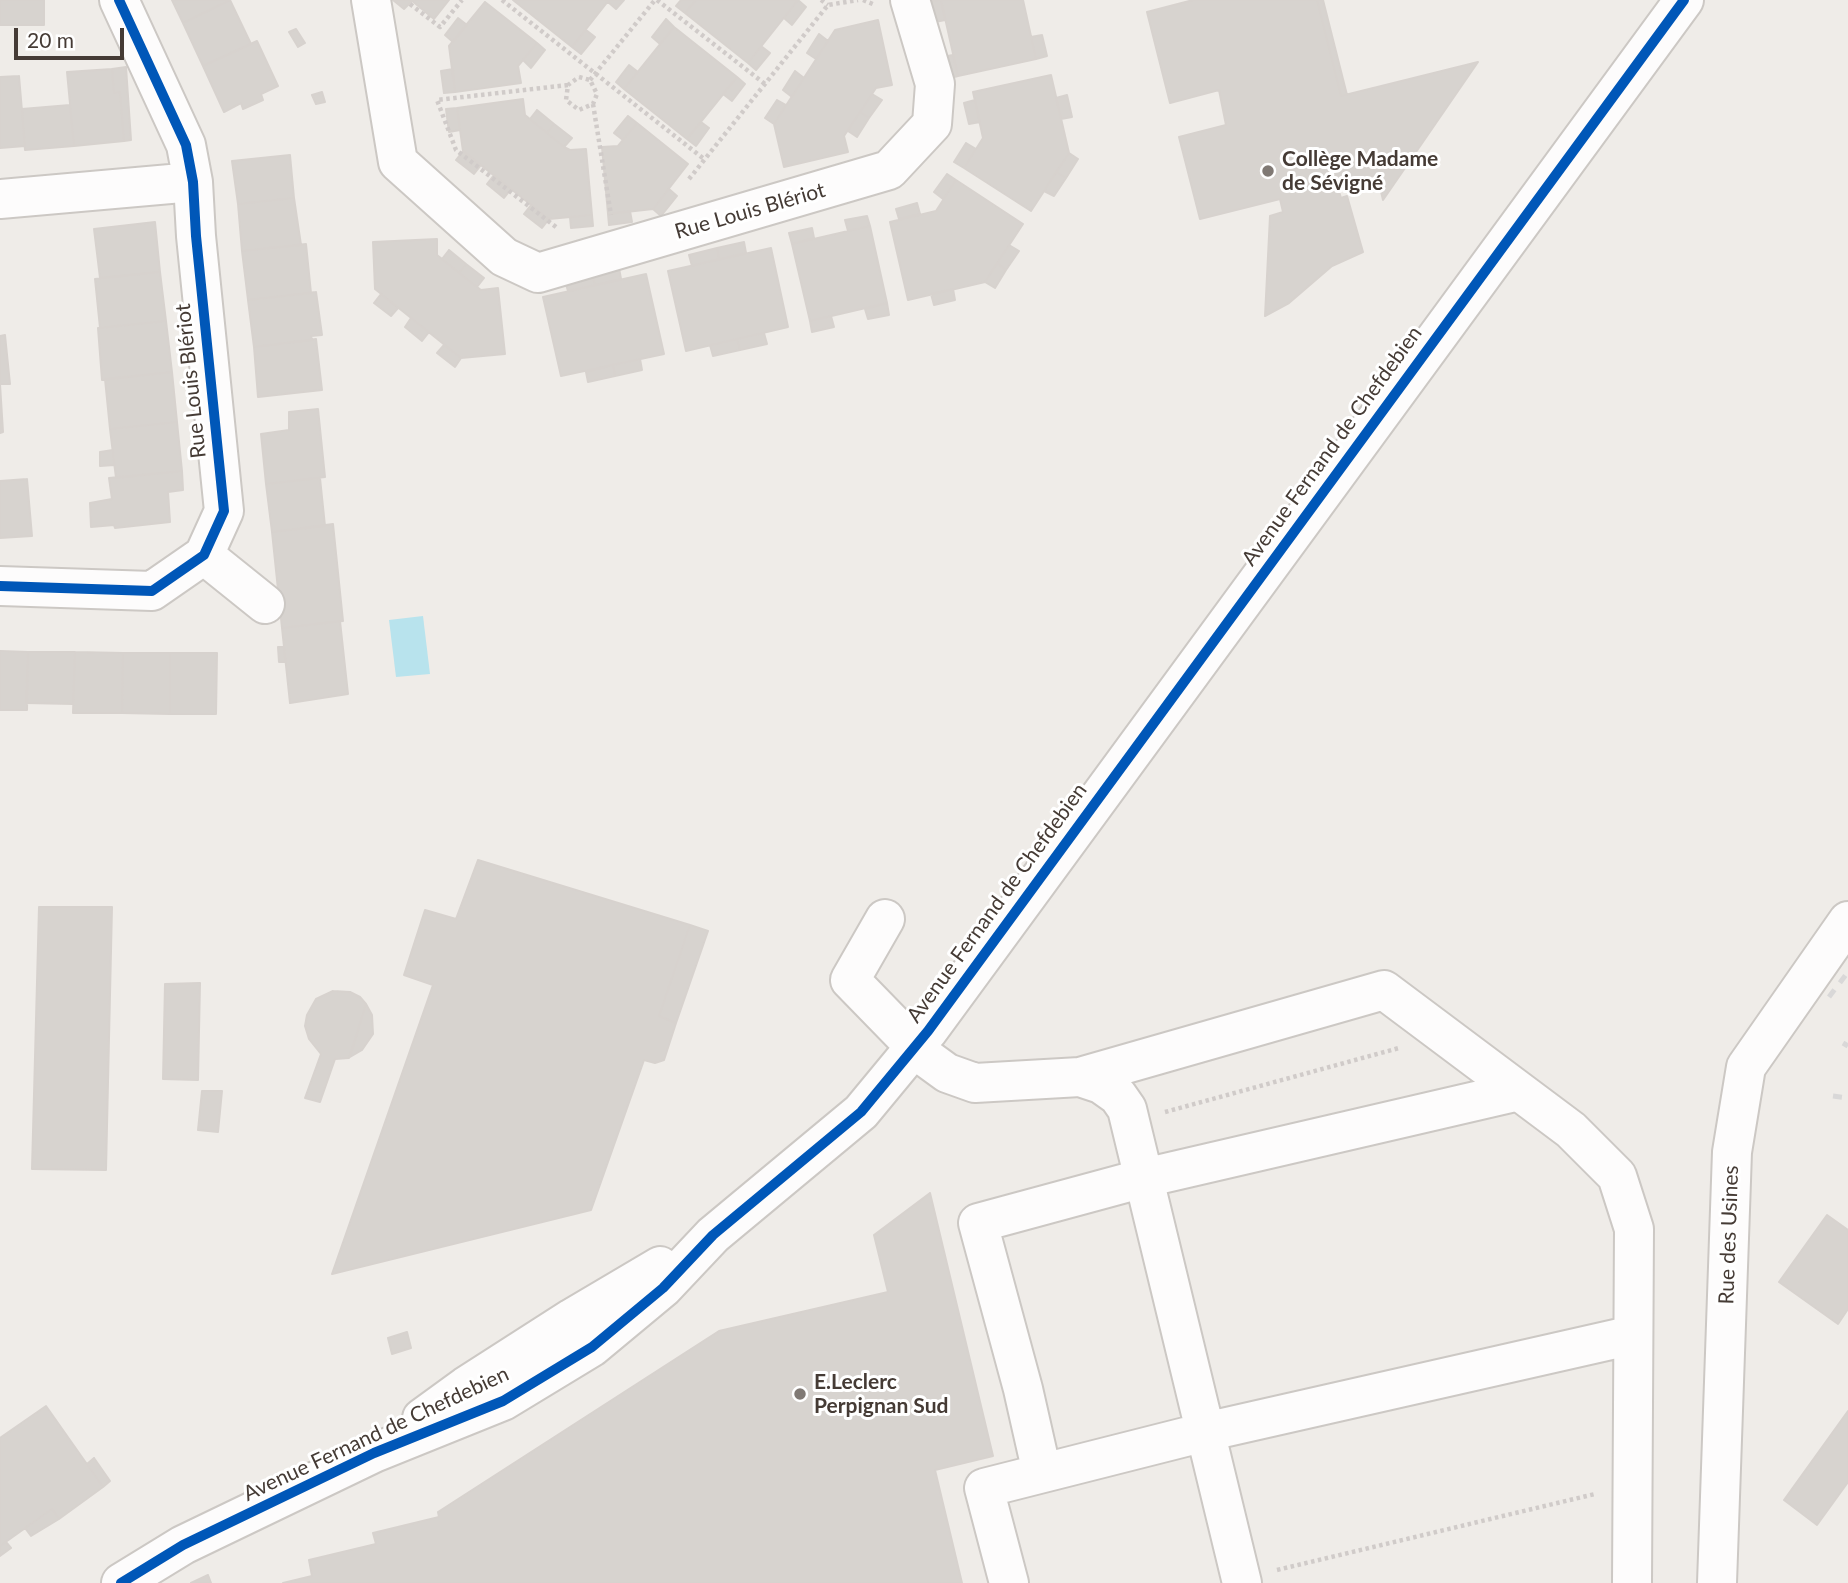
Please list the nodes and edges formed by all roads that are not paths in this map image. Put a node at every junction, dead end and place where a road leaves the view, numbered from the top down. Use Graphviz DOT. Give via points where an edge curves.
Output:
graph roads {
  1 [pos="119,0"];
  2 [pos="910,0"];
  3 [pos="1684,0"];
  4 [pos="376,5"];
  5 [pos="193,182"];
  6 [pos="0,199"];
  7 [pos="204,555"];
  8 [pos="0,586"];
  9 [pos="265,604"];
  10 [pos="885,919"];
  11 [pos="1848,921"];
  12 [pos="915,1047"];
  13 [pos="1080,1077"];
  14 [pos="1520,1091"];
  15 [pos="1144,1178"];
  16 [pos="1633,1335"];
  17 [pos="1205,1432"];
  18 [pos="1042,1473"];
  19 [pos="1241,1581"];
  20 [pos="121,1583"];
  21 [pos="1009,1583"];
  22 [pos="1632,1583"];
  23 [pos="1717,1583"];
  1 -- 5 [label="street, Rue Louis Blériot" via="186,145"];
  2 -- 4 [label="street, Rue Louis Blériot" via="935,84 932,124 889,170 538,273 504,257 398,162"];
  3 -- 12 [label="street, Avenue Fernand de Chefdebien"];
  5 -- 6 [label="street"];
  5 -- 7 [label="street, Rue Louis Blériot" via="224,511"];
  7 -- 8 [label="street" via="152,591"];
  7 -- 9 [label="street"];
  10 -- 12 [label="street" via="850,980"];
  11 -- 23 [label="street, Rue des Usines" via="1746,1067 1732,1152"];
  12 -- 13 [label="street" via="947,1073 975,1083"];
  12 -- 20 [label="street, Avenue Fernand de Chefdebien" via="861,1112 713,1235 466,1386 374,1453 183,1545"];
  13 -- 14 [label="street" via="1384,990"];
  13 -- 15 [label="street" via="1101,1084 1127,1109"];
  14 -- 15 [label="street"];
  14 -- 16 [label="street" via="1570,1130 1617,1176 1634,1229"];
  15 -- 17 [label="street"];
  15 -- 18 [label="street" via="978,1223"];
  16 -- 17 [label="street"];
  16 -- 22 [label="street"];
  17 -- 18 [label="street"];
  17 -- 19 [label="street"];
  18 -- 21 [label="street" via="984,1488"];
}
